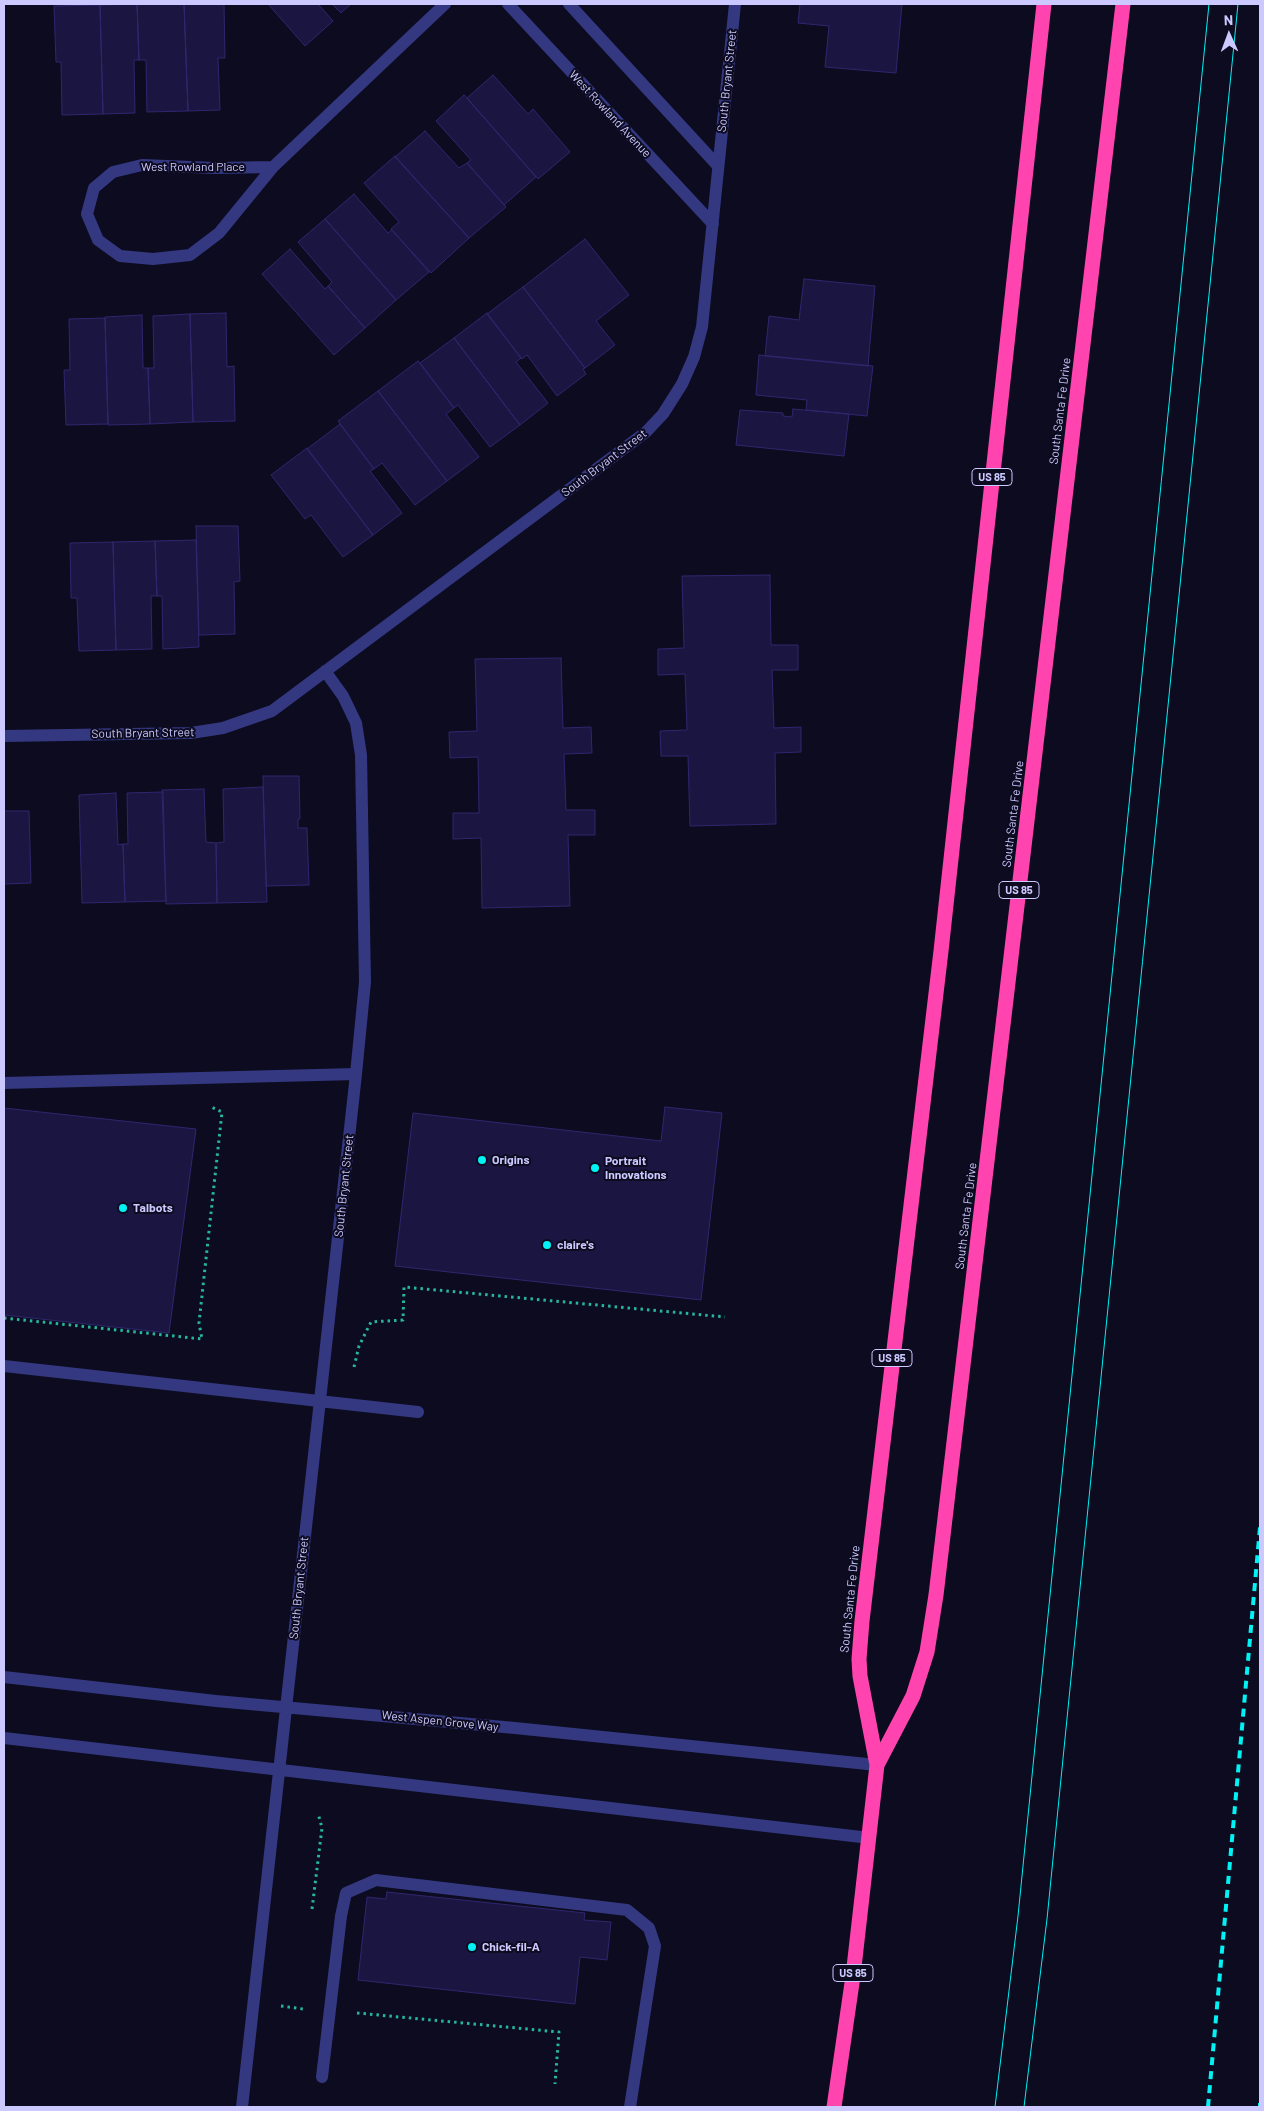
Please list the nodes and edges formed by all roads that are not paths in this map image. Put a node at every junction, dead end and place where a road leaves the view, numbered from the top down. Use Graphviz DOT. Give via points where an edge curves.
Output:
graph roads {
  1 [pos="445,4"];
  2 [pos="508,4"];
  3 [pos="569,4"];
  4 [pos="735,4"];
  5 [pos="1044,4"];
  6 [pos="1123,4"];
  7 [pos="718,166"];
  8 [pos="273,167"];
  9 [pos="713,224"];
  10 [pos="326,672"];
  11 [pos="4,736"];
  12 [pos="356,1074"];
  13 [pos="4,1083"];
  14 [pos="4,1366"];
  15 [pos="319,1402"];
  16 [pos="418,1412"];
  17 [pos="4,1677"];
  18 [pos="287,1707"];
  19 [pos="4,1738"];
  20 [pos="877,1765"];
  21 [pos="280,1770"];
  22 [pos="870,1838"];
  23 [pos="322,2077"];
  24 [pos="242,2107"];
  25 [pos="630,2107"];
  26 [pos="834,2107"];
  1 -- 8 [label="street, West Rowland Place"];
  2 -- 9 [label="street, West Rowland Avenue"];
  3 -- 7 [label="street"];
  4 -- 7 [label="street, South Bryant Street"];
  5 -- 20 [label="highway, South Santa Fe Drive / US 85" via="941,950 862,1622 860,1676"];
  6 -- 20 [label="highway, South Santa Fe Drive / US 85" via="936,1595 926,1652 913,1696"];
  7 -- 9 [label="street, South Bryant Street"];
  8 -- 8 [label="street, West Rowland Place" via="142,165 113,172 94,188 88,214 98,240 120,256 153,259 190,255 218,233"];
  9 -- 10 [label="street, South Bryant Street" via="702,327 682,384 663,414 646,432"];
  10 -- 11 [label="street, South Bryant Street" via="272,711 223,728 191,733"];
  10 -- 12 [label="street, South Bryant Street" via="356,723 361,756 365,960"];
  12 -- 13 [label="street"];
  12 -- 15 [label="street, South Bryant Street"];
  14 -- 15 [label="street"];
  15 -- 16 [label="street"];
  15 -- 18 [label="street, South Bryant Street"];
  17 -- 18 [label="street, West Aspen Grove Way"];
  18 -- 20 [label="street, West Aspen Grove Way"];
  18 -- 21 [label="street, South Bryant Street"];
  19 -- 21 [label="street"];
  20 -- 22 [label="highway, South Santa Fe Drive / US 85"];
  21 -- 22 [label="street"];
  21 -- 24 [label="street, South Bryant Street"];
  22 -- 26 [label="highway, South Santa Fe Drive / US 85"];
  23 -- 25 [label="street" via="346,1893 376,1880 628,1910 649,1928 655,1946"];
}
